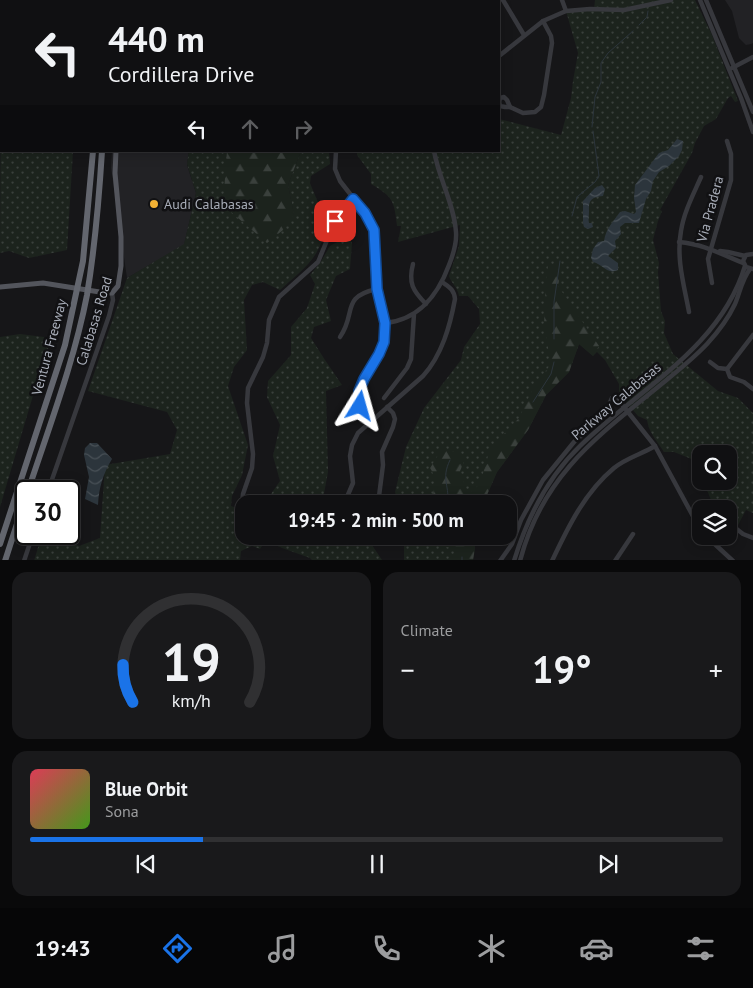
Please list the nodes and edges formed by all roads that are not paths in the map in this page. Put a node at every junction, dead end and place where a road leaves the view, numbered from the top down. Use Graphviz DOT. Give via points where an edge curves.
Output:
graph roads {
  1 [pos="503,0"];
  2 [pos="562,0"];
  3 [pos="671,0"];
  4 [pos="700,0"];
  5 [pos="706,0"];
  6 [pos="566,11"];
  7 [pos="543,21"];
  8 [pos="524,35"];
  9 [pos="500,55"];
  10 [pos="753,57"];
  11 [pos="731,68"];
  12 [pos="500,106"];
  13 [pos="753,112"];
  14 [pos="753,132"];
  15 [pos="727,140"];
  16 [pos="93,152"];
  17 [pos="102,152"];
  18 [pos="116,152"];
  19 [pos="336,152"];
  20 [pos="434,152"];
  21 [pos="701,177"];
  22 [pos="353,199"];
  23 [pos="679,242"];
  24 [pos="711,248"];
  25 [pos="750,254"];
  26 [pos="733,256"];
  27 [pos="413,264"];
  28 [pos="744,264"];
  29 [pos="751,269"];
  30 [pos="442,282"];
  31 [pos="712,283"];
  32 [pos="0,287"];
  33 [pos="377,289"];
  34 [pos="112,294"];
  35 [pos="426,304"];
  36 [pos="689,312"];
  37 [pos="414,314"];
  38 [pos="385,323"];
  39 [pos="753,334"];
  40 [pos="340,337"];
  41 [pos="710,362"];
  42 [pos="727,369"];
  43 [pos="753,389"];
  44 [pos="384,398"];
  45 [pos="387,407"];
  46 [pos="626,410"];
  47 [pos="368,422"];
  48 [pos="655,446"];
  49 [pos="32,480"];
  50 [pos="52,480"];
  51 [pos="243,495"];
  52 [pos="348,495"];
  53 [pos="379,495"];
  54 [pos="692,513"];
  55 [pos="737,529"];
  56 [pos="15,530"];
  57 [pos="633,534"];
  58 [pos="753,538"];
  59 [pos="0,544"];
  60 [pos="29,545"];
  61 [pos="716,545"];
  62 [pos="5,560"];
  63 [pos="24,560"];
  64 [pos="500,560"];
  65 [pos="514,560"];
  66 [pos="520,560"];
  67 [pos="552,560"];
  68 [pos="615,560"];
  69 [pos="732,560"];
  1 -- 8 [label="street"];
  2 -- 6 [label="street"];
  3 -- 6 [label="street" via="624,10"];
  4 -- 11 [label="street"];
  5 -- 11 [label="street"];
  6 -- 7 [label="street"];
  7 -- 8 [label="street"];
  7 -- 12 [label="street" via="552,43 541,107 535,112 523,113 510,106"];
  8 -- 9 [label="street"];
  10 -- 11 [label="street"];
  11 -- 13 [label="street"];
  11 -- 14 [label="street"];
  15 -- 24 [label="street, Via Pradera" via="731,154 731,180"];
  16 -- 59 [label="highway, Ventura Freeway" via="83,261 65,345"];
  17 -- 49 [label="highway, Ventura Freeway" via="97,228 86,296 68,368"];
  18 -- 34 [label="main road, Calabasas Road" via="122,260 118,286"];
  19 -- 22 [label="street" via="335,169"];
  20 -- 30 [label="street" via="454,216 456,234"];
  21 -- 23 [label="street" via="684,217"];
  22 -- 33 [label="street" via="374,230"];
  22 -- 51 [label="street" via="335,221 318,262 279,297 269,320 263,357 248,388 253,454"];
  23 -- 24 [label="street"];
  23 -- 36 [label="street"];
  24 -- 26 [label="street"];
  24 -- 31 [label="street, Via Pradera" via="708,263"];
  25 -- 26 [label="street"];
  25 -- 28 [label="street, Parkway Calabasas"];
  26 -- 28 [label="street"];
  27 -- 35 [label="street" via="412,286"];
  28 -- 29 [label="street"];
  28 -- 46 [label="street, Parkway Calabasas" via="726,307 700,343"];
  29 -- 46 [label="street, Parkway Calabasas" via="731,312 709,342 690,361"];
  30 -- 35 [label="street"];
  30 -- 45 [label="street" via="451,288 455,299 442,348 423,376"];
  32 -- 34 [label="main road" via="36,282"];
  33 -- 38 [label="street"];
  33 -- 40 [label="street" via="361,293 354,300 347,327"];
  34 -- 50 [label="street, Calabasas Road" via="109,316"];
  35 -- 37 [label="street"];
  37 -- 38 [label="street"];
  37 -- 44 [label="street" via="411,359"];
  38 -- 47 [label="street" via="384,342 359,391 360,406"];
  39 -- 42 [label="street"];
  41 -- 42 [label="street" via="718,368"];
  42 -- 43 [label="street" via="730,377"];
  45 -- 47 [label="street"];
  45 -- 53 [label="street" via="394,419 382,452"];
  46 -- 48 [label="street"];
  46 -- 64 [label="street" via="612,398 605,414 562,455 535,492 512,544"];
  46 -- 65 [label="street, Parkway Calabasas" via="579,446 548,485 528,521"];
  46 -- 66 [label="street, Parkway Calabasas" via="560,477 534,521"];
  47 -- 52 [label="street" via="352,444 353,483"];
  48 -- 54 [label="street"];
  48 -- 67 [label="street" via="623,462 606,475 577,510"];
  55 -- 58 [label="street"];
  56 -- 62 [label="highway"];
  57 -- 68 [label="street"];
  60 -- 63 [label="street"];
  61 -- 69 [label="street"];
}
